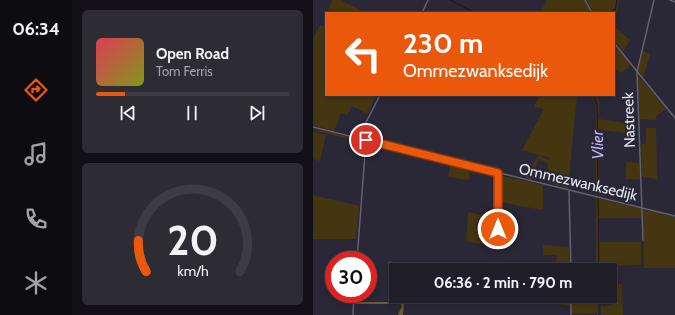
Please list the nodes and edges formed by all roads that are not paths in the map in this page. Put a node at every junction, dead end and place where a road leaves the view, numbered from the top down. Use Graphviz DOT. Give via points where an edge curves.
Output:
graph roads {
  1 [pos="429,0"];
  2 [pos="585,0"];
  3 [pos="654,0"];
  4 [pos="670,0"];
  5 [pos="675,2"];
  6 [pos="423,12"];
  7 [pos="591,12"];
  8 [pos="615,44"];
  9 [pos="637,72"];
  10 [pos="379,96"];
  11 [pos="675,118"];
  12 [pos="313,127"];
  13 [pos="358,138"];
  14 [pos="366,140"];
  15 [pos="498,173"];
  16 [pos="569,191"];
  17 [pos="642,208"];
  18 [pos="675,216"];
  19 [pos="498,229"];
  20 [pos="643,240"];
  21 [pos="358,251"];
  22 [pos="571,263"];
  23 [pos="354,303"];
  24 [pos="571,303"];
  25 [pos="353,315"];
  26 [pos="571,315"];
  1 -- 6 [label="street"];
  2 -- 7 [label="street"];
  3 -- 9 [label="street, Nastreek"];
  4 -- 5 [label="street"];
  8 -- 9 [label="street"];
  9 -- 11 [label="street"];
  9 -- 17 [label="street, Nastreek"];
  10 -- 13 [label="street"];
  12 -- 13 [label="street, Ommezwanksedijk"];
  13 -- 14 [label="street, Ommezwanksedijk"];
  14 -- 15 [label="street, Ommezwanksedijk"];
  14 -- 21 [label="street"];
  15 -- 16 [label="street, Ommezwanksedijk"];
  15 -- 19 [label="street"];
  16 -- 17 [label="street, Ommezwanksedijk"];
  16 -- 22 [label="street"];
  17 -- 18 [label="street, Ommezwanksedijk"];
  17 -- 20 [label="street, Nastreek"];
  23 -- 25 [label="street"];
  24 -- 26 [label="street"];
}
